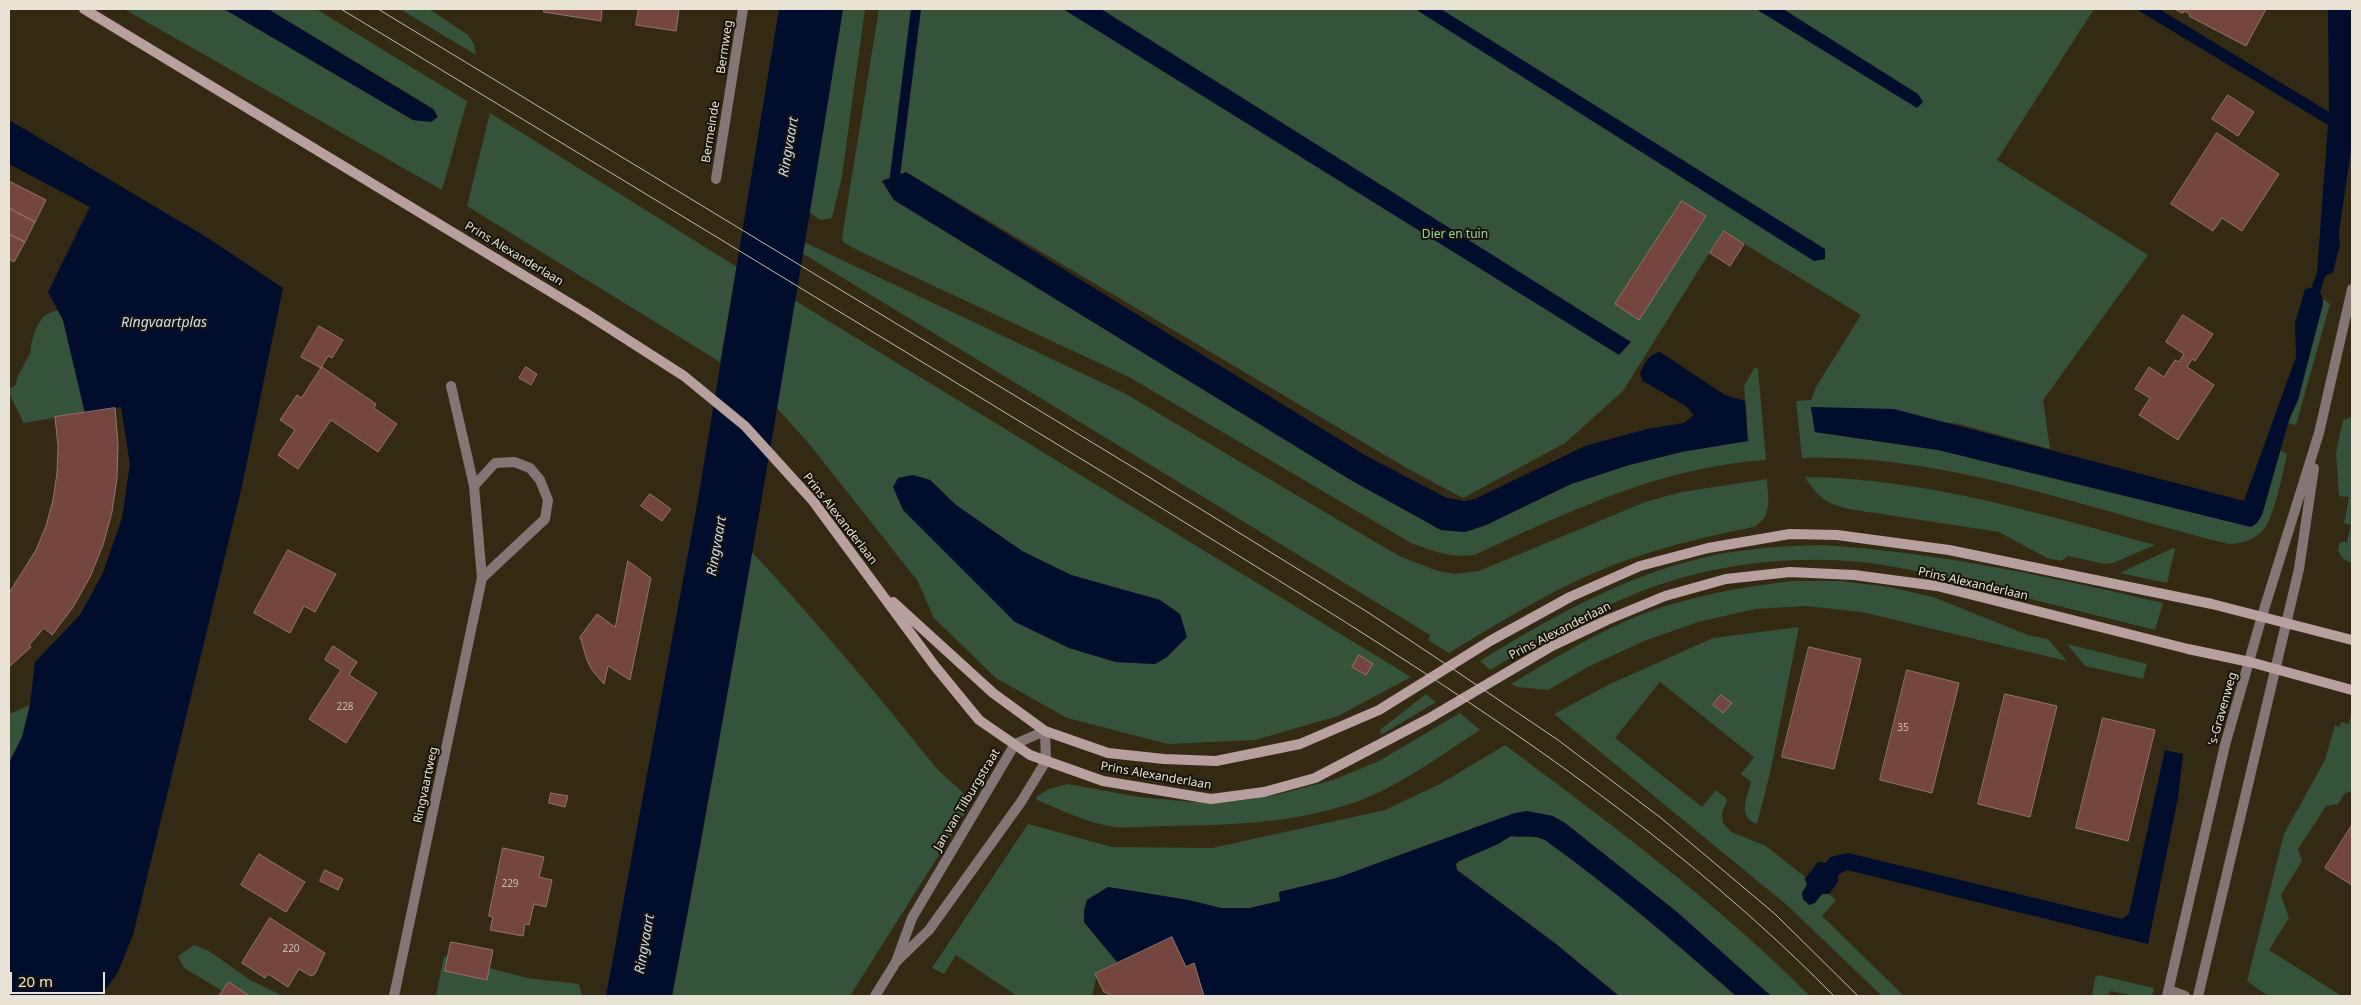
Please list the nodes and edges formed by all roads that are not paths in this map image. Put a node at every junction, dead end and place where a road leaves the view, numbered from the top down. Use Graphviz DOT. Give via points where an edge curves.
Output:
graph roads {
  1 [pos="84,9"];
  2 [pos="743,9"];
  3 [pos="731,90"];
  4 [pos="716,179"];
  5 [pos="2352,289"];
  6 [pos="451,386"];
  7 [pos="2319,433"];
  8 [pos="474,486"];
  9 [pos="482,578"];
  10 [pos="874,584"];
  11 [pos="2262,616"];
  12 [pos="2287,622"];
  13 [pos="2352,640"];
  14 [pos="2250,662"];
  15 [pos="2276,669"];
  16 [pos="2352,690"];
  17 [pos="1045,731"];
  18 [pos="1015,744"];
  19 [pos="1046,760"];
  20 [pos="896,962"];
  21 [pos="2168,993"];
  22 [pos="394,996"];
  23 [pos="875,996"];
  24 [pos="2185,996"];
  25 [pos="2198,996"];
  1 -- 10 [label="main road, Prins Alexanderlaan" via="684,376 745,426 813,501"];
  2 -- 3 [label="street, Bermweg"];
  3 -- 4 [label="street, Bermeinde"];
  5 -- 7 [label="street, 's-Gravenweg"];
  6 -- 8 [label="street, Ringvaartweg"];
  7 -- 11 [label="street, 's-Gravenweg"];
  7 -- 12 [label="street, 's-Gravenweg"];
  8 -- 9 [label="street, Ringvaartweg"];
  8 -- 9 [label="street" via="495,463 514,462 530,468 540,480 548,500 545,518"];
  9 -- 22 [label="street, Ringvaartweg"];
  10 -- 17 [label="main road, Prins Alexanderlaan" via="993,694"];
  10 -- 18 [label="main road, Prins Alexanderlaan" via="979,720"];
  11 -- 12 [label="main road, Prins Alexanderlaan"];
  11 -- 14 [label="street, 's-Gravenweg"];
  11 -- 17 [label="main road, Prins Alexanderlaan" via="1949,550 1837,536 1790,534 1674,556 1640,566 1570,597 1490,641 1379,710 1300,744 1216,761 1164,759 1108,753"];
  12 -- 13 [label="main road, Prins Alexanderlaan"];
  12 -- 15 [label="street, 's-Gravenweg"];
  14 -- 15 [label="main road, Prins Alexanderlaan"];
  14 -- 19 [label="main road, Prins Alexanderlaan" via="1937,586 1854,575 1790,572 1726,579 1665,596 1607,620 1552,646 1428,719 1315,778 1264,792 1211,799 1103,782"];
  14 -- 21 [label="street, 's-Gravenweg" via="2225,746"];
  15 -- 16 [label="main road, Prins Alexanderlaan"];
  15 -- 25 [label="street, 's-Gravenweg"];
  17 -- 18 [label="street, Jan van Tilburgstraat"];
  17 -- 19 [label="street"];
  18 -- 19 [label="main road, Prins Alexanderlaan" via="1030,755"];
  18 -- 20 [label="street, Jan van Tilburgstraat" via="912,918"];
  19 -- 20 [label="street, Jan van Tilburgstraat" via="1021,802 930,930"];
  20 -- 23 [label="street, Jan van Tilburgstraat"];
  21 -- 24 [label="street"];
}
